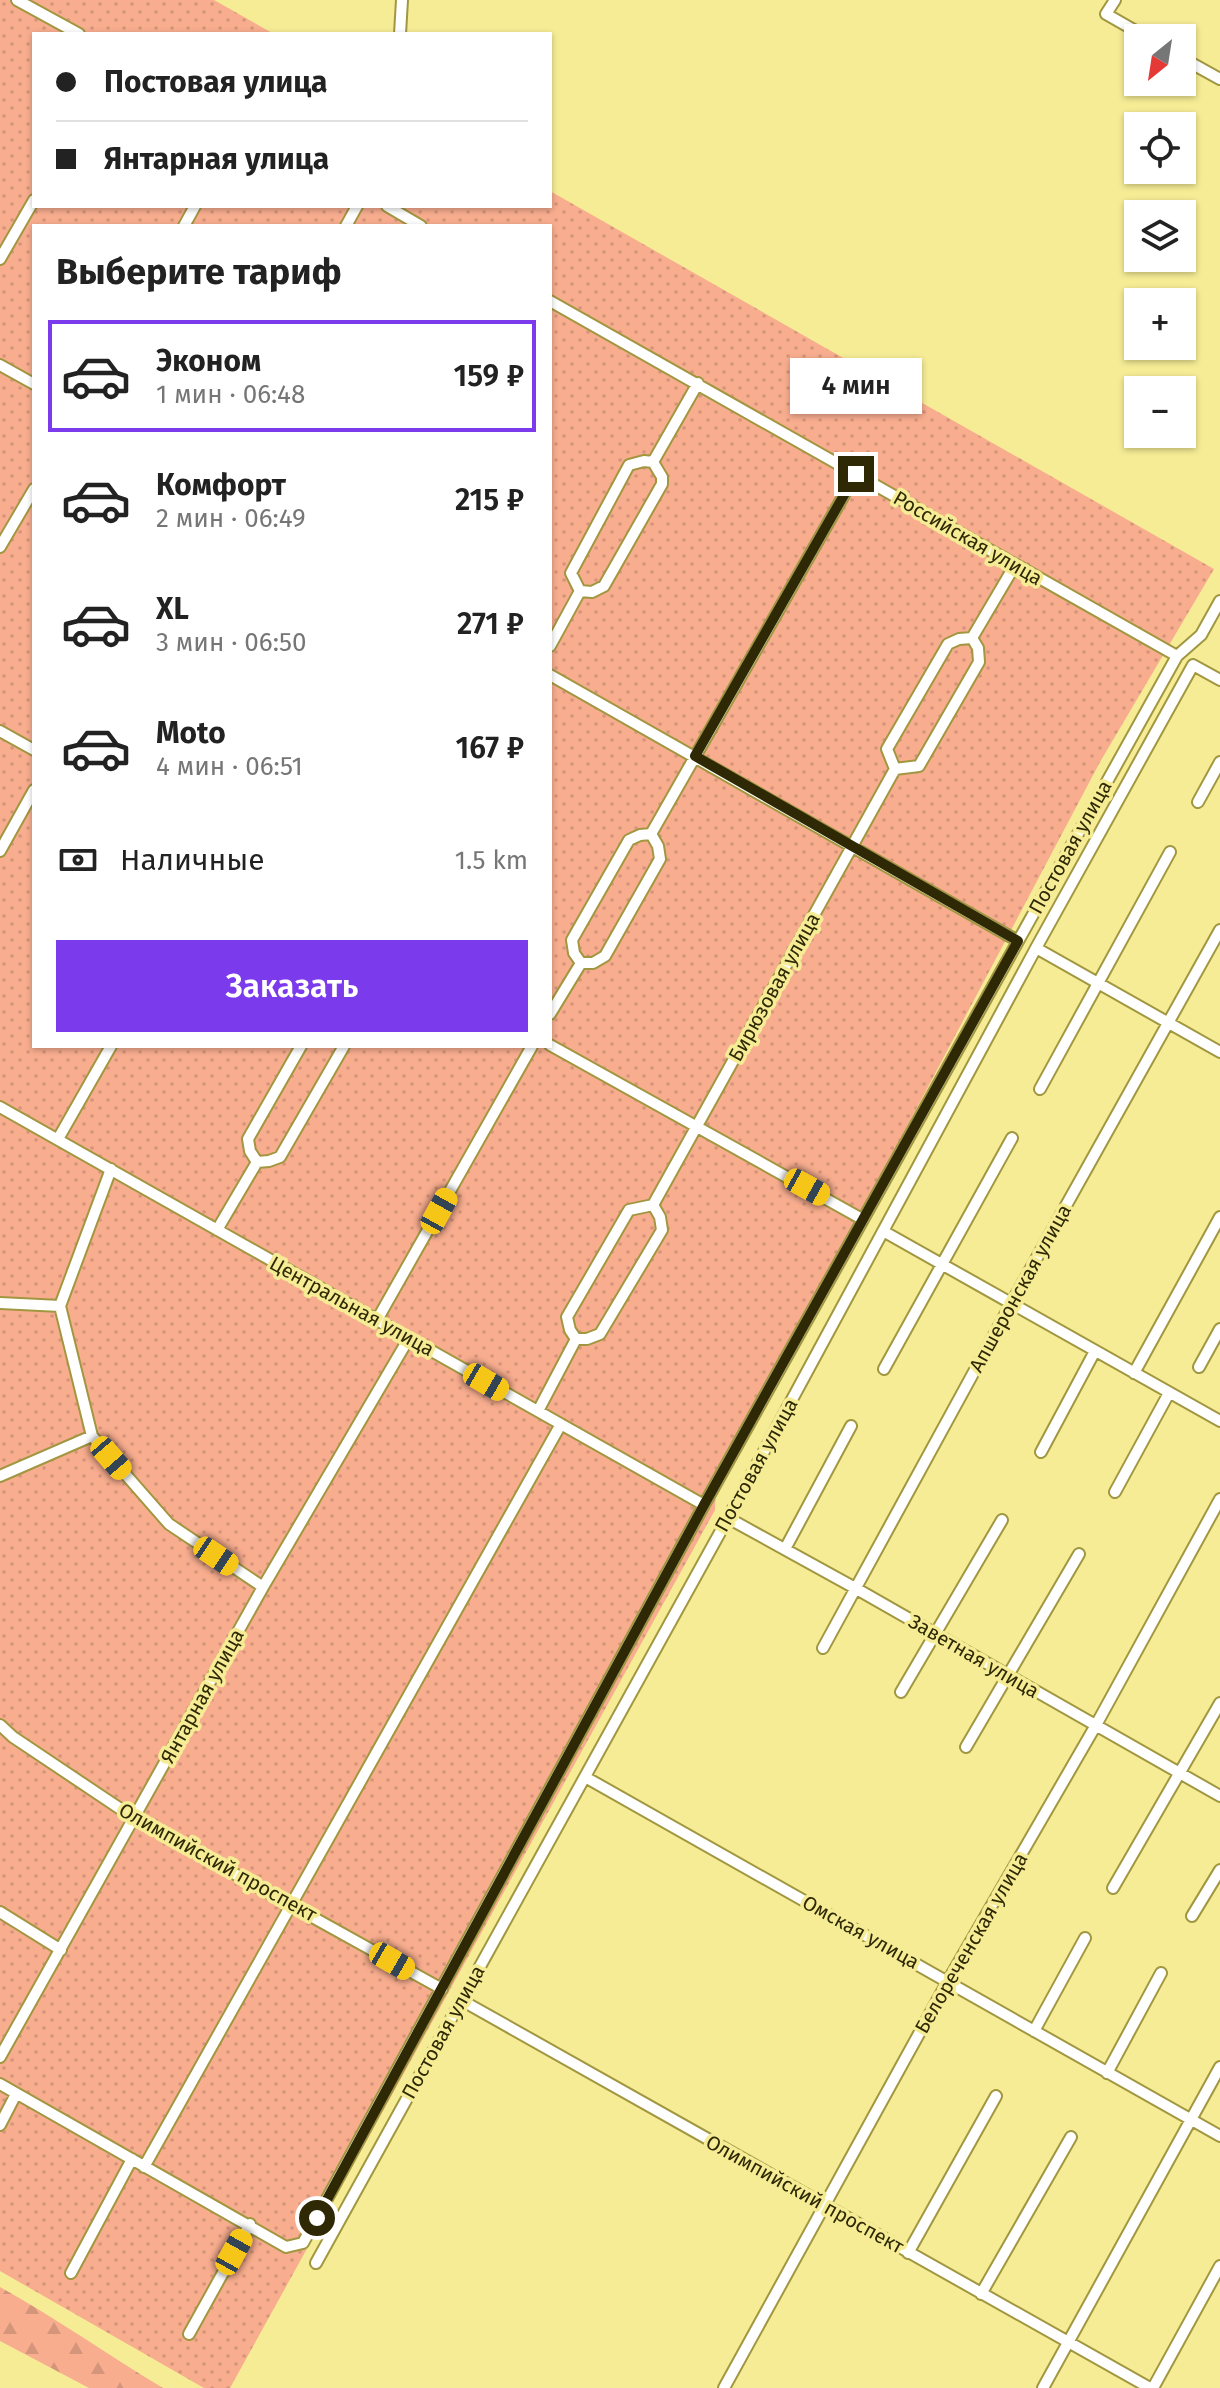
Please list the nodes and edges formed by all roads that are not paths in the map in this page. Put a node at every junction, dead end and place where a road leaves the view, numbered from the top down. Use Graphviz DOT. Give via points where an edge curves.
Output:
graph roads {
  1 [pos="17,0"];
  2 [pos="402,0"];
  3 [pos="1115,0"];
  4 [pos="1124,24"];
  5 [pos="75,32"];
  6 [pos="400,32"];
  7 [pos="1196,66"];
  8 [pos="1220,79"];
  9 [pos="32,203"];
  10 [pos="390,208"];
  11 [pos="418,224"];
  12 [pos="0,259"];
  13 [pos="552,302"];
  14 [pos="0,365"];
  15 [pos="32,383"];
  16 [pos="698,383"];
  17 [pos="653,462"];
  18 [pos="856,474"];
  19 [pos="32,492"];
  20 [pos="0,547"];
  21 [pos="1015,565"];
  22 [pos="580,591"];
  23 [pos="1220,601"];
  24 [pos="972,638"];
  25 [pos="552,642"];
  26 [pos="1177,656"];
  27 [pos="552,676"];
  28 [pos="1220,680"];
  29 [pos="0,731"];
  30 [pos="32,749"];
  31 [pos="695,756"];
  32 [pos="1220,762"];
  33 [pos="895,769"];
  34 [pos="32,794"];
  35 [pos="1198,802"];
  36 [pos="651,834"];
  37 [pos="854,846"];
  38 [pos="0,851"];
  39 [pos="1170,852"];
  40 [pos="1220,930"];
  41 [pos="1018,941"];
  42 [pos="1036,948"];
  43 [pos="581,963"];
  44 [pos="1098,983"];
  45 [pos="552,1011"];
  46 [pos="1167,1023"];
  47 [pos="552,1046"];
  48 [pos="110,1048"];
  49 [pos="300,1048"];
  50 [pos="343,1048"];
  51 [pos="531,1048"];
  52 [pos="1220,1052"];
  53 [pos="1040,1089"];
  54 [pos="0,1107"];
  55 [pos="697,1125"];
  56 [pos="1012,1138"];
  57 [pos="58,1139"];
  58 [pos="257,1162"];
  59 [pos="111,1169"];
  60 [pos="653,1205"];
  61 [pos="1220,1217"];
  62 [pos="862,1219"];
  63 [pos="217,1230"];
  64 [pos="883,1231"];
  65 [pos="943,1265"];
  66 [pos="0,1303"];
  67 [pos="1011,1304"];
  68 [pos="60,1306"];
  69 [pos="377,1320"];
  70 [pos="1220,1329"];
  71 [pos="409,1338"];
  72 [pos="576,1339"];
  73 [pos="1095,1351"];
  74 [pos="1199,1367"];
  75 [pos="884,1369"];
  76 [pos="1134,1373"];
  77 [pos="1169,1393"];
  78 [pos="538,1411"];
  79 [pos="1220,1421"];
  80 [pos="561,1424"];
  81 [pos="851,1426"];
  82 [pos="92,1436"];
  83 [pos="1041,1452"];
  84 [pos="0,1476"];
  85 [pos="1115,1492"];
  86 [pos="1220,1499"];
  87 [pos="704,1505"];
  88 [pos="728,1518"];
  89 [pos="1002,1520"];
  90 [pos="785,1549"];
  91 [pos="1079,1554"];
  92 [pos="263,1587"];
  93 [pos="855,1588"];
  94 [pos="934,1633"];
  95 [pos="823,1648"];
  96 [pos="1007,1675"];
  97 [pos="901,1692"];
  98 [pos="1220,1703"];
  99 [pos="0,1725"];
  100 [pos="1096,1725"];
  101 [pos="966,1747"];
  102 [pos="1180,1773"];
  103 [pos="585,1777"];
  104 [pos="1220,1796"];
  105 [pos="134,1818"];
  106 [pos="1220,1870"];
  107 [pos="1113,1888"];
  108 [pos="292,1904"];
  109 [pos="0,1912"];
  110 [pos="1192,1916"];
  111 [pos="1085,1938"];
  112 [pos="61,1950"];
  113 [pos="1161,1973"];
  114 [pos="948,1981"];
  115 [pos="442,1989"];
  116 [pos="461,2000"];
  117 [pos="1034,2031"];
  118 [pos="0,2057"];
  119 [pos="1220,2067"];
  120 [pos="1107,2073"];
  121 [pos="0,2084"];
  122 [pos="16,2094"];
  123 [pos="996,2096"];
  124 [pos="1191,2119"];
  125 [pos="0,2125"];
  126 [pos="1220,2136"];
  127 [pos="1071,2137"];
  128 [pos="132,2159"];
  129 [pos="144,2167"];
  130 [pos="824,2205"];
  131 [pos="250,2224"];
  132 [pos="908,2253"];
  133 [pos="316,2263"];
  134 [pos="1220,2266"];
  135 [pos="71,2273"];
  136 [pos="981,2294"];
  137 [pos="189,2334"];
  138 [pos="1068,2343"];
  139 [pos="724,2388"];
  140 [pos="1043,2388"];
  141 [pos="1151,2388"];
  1 -- 5 [label="street"];
  2 -- 6 [label="street"];
  3 -- 4 [label="street" via="1106,14"];
  7 -- 8 [label="street"];
  9 -- 12 [label="street"];
  10 -- 11 [label="street"];
  13 -- 16 [label="street, Российская улица"];
  14 -- 15 [label="street"];
  16 -- 17 [label="street"];
  16 -- 18 [label="street, Российская улица"];
  17 -- 22 [label="street" via="629,465 571,573"];
  17 -- 22 [label="street" via="662,484 604,586"];
  18 -- 21 [label="street, Российская улица"];
  18 -- 31 [label="street"];
  19 -- 20 [label="street"];
  21 -- 24 [label="street, Бирюзовая улица"];
  21 -- 26 [label="street, Российская улица"];
  22 -- 25 [label="street"];
  23 -- 26 [label="street, Постовая улица" via="1201,635"];
  24 -- 33 [label="street, Бирюзовая улица" via="948,644 887,749"];
  24 -- 33 [label="street" via="979,662 919,766"];
  26 -- 41 [label="street, Постовая улица"];
  27 -- 31 [label="street"];
  28 -- 42 [label="street, Постовая улица" via="1193,665"];
  29 -- 30 [label="street"];
  31 -- 36 [label="street"];
  31 -- 37 [label="street"];
  32 -- 35 [label="street"];
  33 -- 37 [label="street, Бирюзовая улица"];
  34 -- 38 [label="street"];
  36 -- 43 [label="street" via="629,840 572,940"];
  36 -- 43 [label="street" via="660,859 605,956"];
  37 -- 41 [label="street"];
  37 -- 55 [label="street, Бирюзовая улица"];
  39 -- 44 [label="street"];
  40 -- 46 [label="street, Апшеронская улица"];
  41 -- 62 [label="street, Постовая улица"];
  42 -- 44 [label="street"];
  42 -- 64 [label="street, Постовая улица"];
  43 -- 45 [label="street"];
  44 -- 46 [label="street"];
  44 -- 53 [label="street"];
  46 -- 52 [label="street"];
  46 -- 67 [label="street, Апшеронская улица"];
  47 -- 55 [label="street"];
  48 -- 57 [label="street"];
  49 -- 58 [label="street" via="248,1139"];
  50 -- 58 [label="street" via="280,1157"];
  51 -- 69 [label="street"];
  54 -- 57 [label="street, Центральная улица"];
  55 -- 60 [label="street, Бирюзовая улица"];
  55 -- 62 [label="street"];
  56 -- 65 [label="street"];
  57 -- 59 [label="street, Центральная улица"];
  58 -- 63 [label="street"];
  59 -- 63 [label="street, Центральная улица"];
  59 -- 68 [label="street"];
  60 -- 72 [label="street" via="629,1210 575,1303 567,1317"];
  60 -- 72 [label="street" via="662,1230 600,1334"];
  61 -- 76 [label="street"];
  62 -- 87 [label="street, Постовая улица"];
  63 -- 69 [label="street, Центральная улица"];
  64 -- 65 [label="street"];
  64 -- 88 [label="street, Постовая улица"];
  65 -- 67 [label="street"];
  65 -- 75 [label="street"];
  66 -- 68 [label="street"];
  67 -- 73 [label="street"];
  67 -- 93 [label="street, Апшеронская улица"];
  68 -- 82 [label="street"];
  69 -- 71 [label="street, Центральная улица"];
  70 -- 74 [label="street"];
  71 -- 78 [label="street, Центральная улица"];
  71 -- 92 [label="street, Янтарная улица"];
  72 -- 78 [label="street"];
  73 -- 76 [label="street"];
  73 -- 83 [label="street"];
  76 -- 77 [label="street"];
  77 -- 79 [label="street"];
  77 -- 85 [label="street"];
  78 -- 80 [label="street, Центральная улица"];
  80 -- 87 [label="street, Центральная улица"];
  80 -- 108 [label="street"];
  81 -- 90 [label="street"];
  82 -- 84 [label="street"];
  82 -- 92 [label="street" via="169,1524"];
  86 -- 100 [label="street, Белореченская улица"];
  87 -- 115 [label="street, Постовая улица"];
  88 -- 90 [label="street, Заветная улица"];
  88 -- 103 [label="street, Постовая улица"];
  89 -- 94 [label="street"];
  90 -- 93 [label="street, Заветная улица"];
  91 -- 96 [label="street"];
  92 -- 105 [label="street, Янтарная улица"];
  93 -- 94 [label="street, Заветная улица"];
  93 -- 95 [label="street, Апшеронская улица"];
  94 -- 96 [label="street, Заветная улица"];
  94 -- 97 [label="street"];
  96 -- 100 [label="street, Заветная улица"];
  96 -- 101 [label="street"];
  98 -- 102 [label="street"];
  99 -- 105 [label="street, Олимпийский проспект"];
  100 -- 102 [label="street, Заветная улица"];
  100 -- 114 [label="street, Белореченская улица"];
  102 -- 104 [label="street, Заветная улица"];
  102 -- 107 [label="street"];
  103 -- 114 [label="street, Омская улица"];
  103 -- 116 [label="street, Постовая улица"];
  105 -- 108 [label="street, Олимпийский проспект"];
  105 -- 112 [label="street, Янтарная улица"];
  106 -- 110 [label="street"];
  108 -- 115 [label="street, Олимпийский проспект"];
  108 -- 129 [label="street"];
  109 -- 112 [label="street"];
  111 -- 117 [label="street"];
  112 -- 118 [label="street, Янтарная улица"];
  113 -- 120 [label="street"];
  114 -- 117 [label="street, Омская улица"];
  114 -- 130 [label="street, Белореченская улица"];
  115 -- 131 [label="street, Постовая улица" via="303,2243 286,2247"];
  116 -- 130 [label="street, Олимпийский проспект"];
  116 -- 133 [label="street, Постовая улица"];
  117 -- 120 [label="street, Омская улица"];
  119 -- 124 [label="street"];
  120 -- 124 [label="street, Омская улица"];
  121 -- 122 [label="street"];
  122 -- 125 [label="street"];
  122 -- 128 [label="street"];
  123 -- 132 [label="street"];
  124 -- 126 [label="street, Омская улица"];
  124 -- 138 [label="street"];
  127 -- 136 [label="street"];
  128 -- 129 [label="street"];
  128 -- 135 [label="street"];
  129 -- 131 [label="street"];
  130 -- 132 [label="street, Олимпийский проспект"];
  130 -- 139 [label="street, Белореченская улица"];
  131 -- 137 [label="street"];
  132 -- 136 [label="street, Олимпийский проспект"];
  134 -- 141 [label="street"];
  136 -- 138 [label="street, Олимпийский проспект"];
  138 -- 140 [label="street"];
  138 -- 141 [label="street, Олимпийский проспект"];
}
